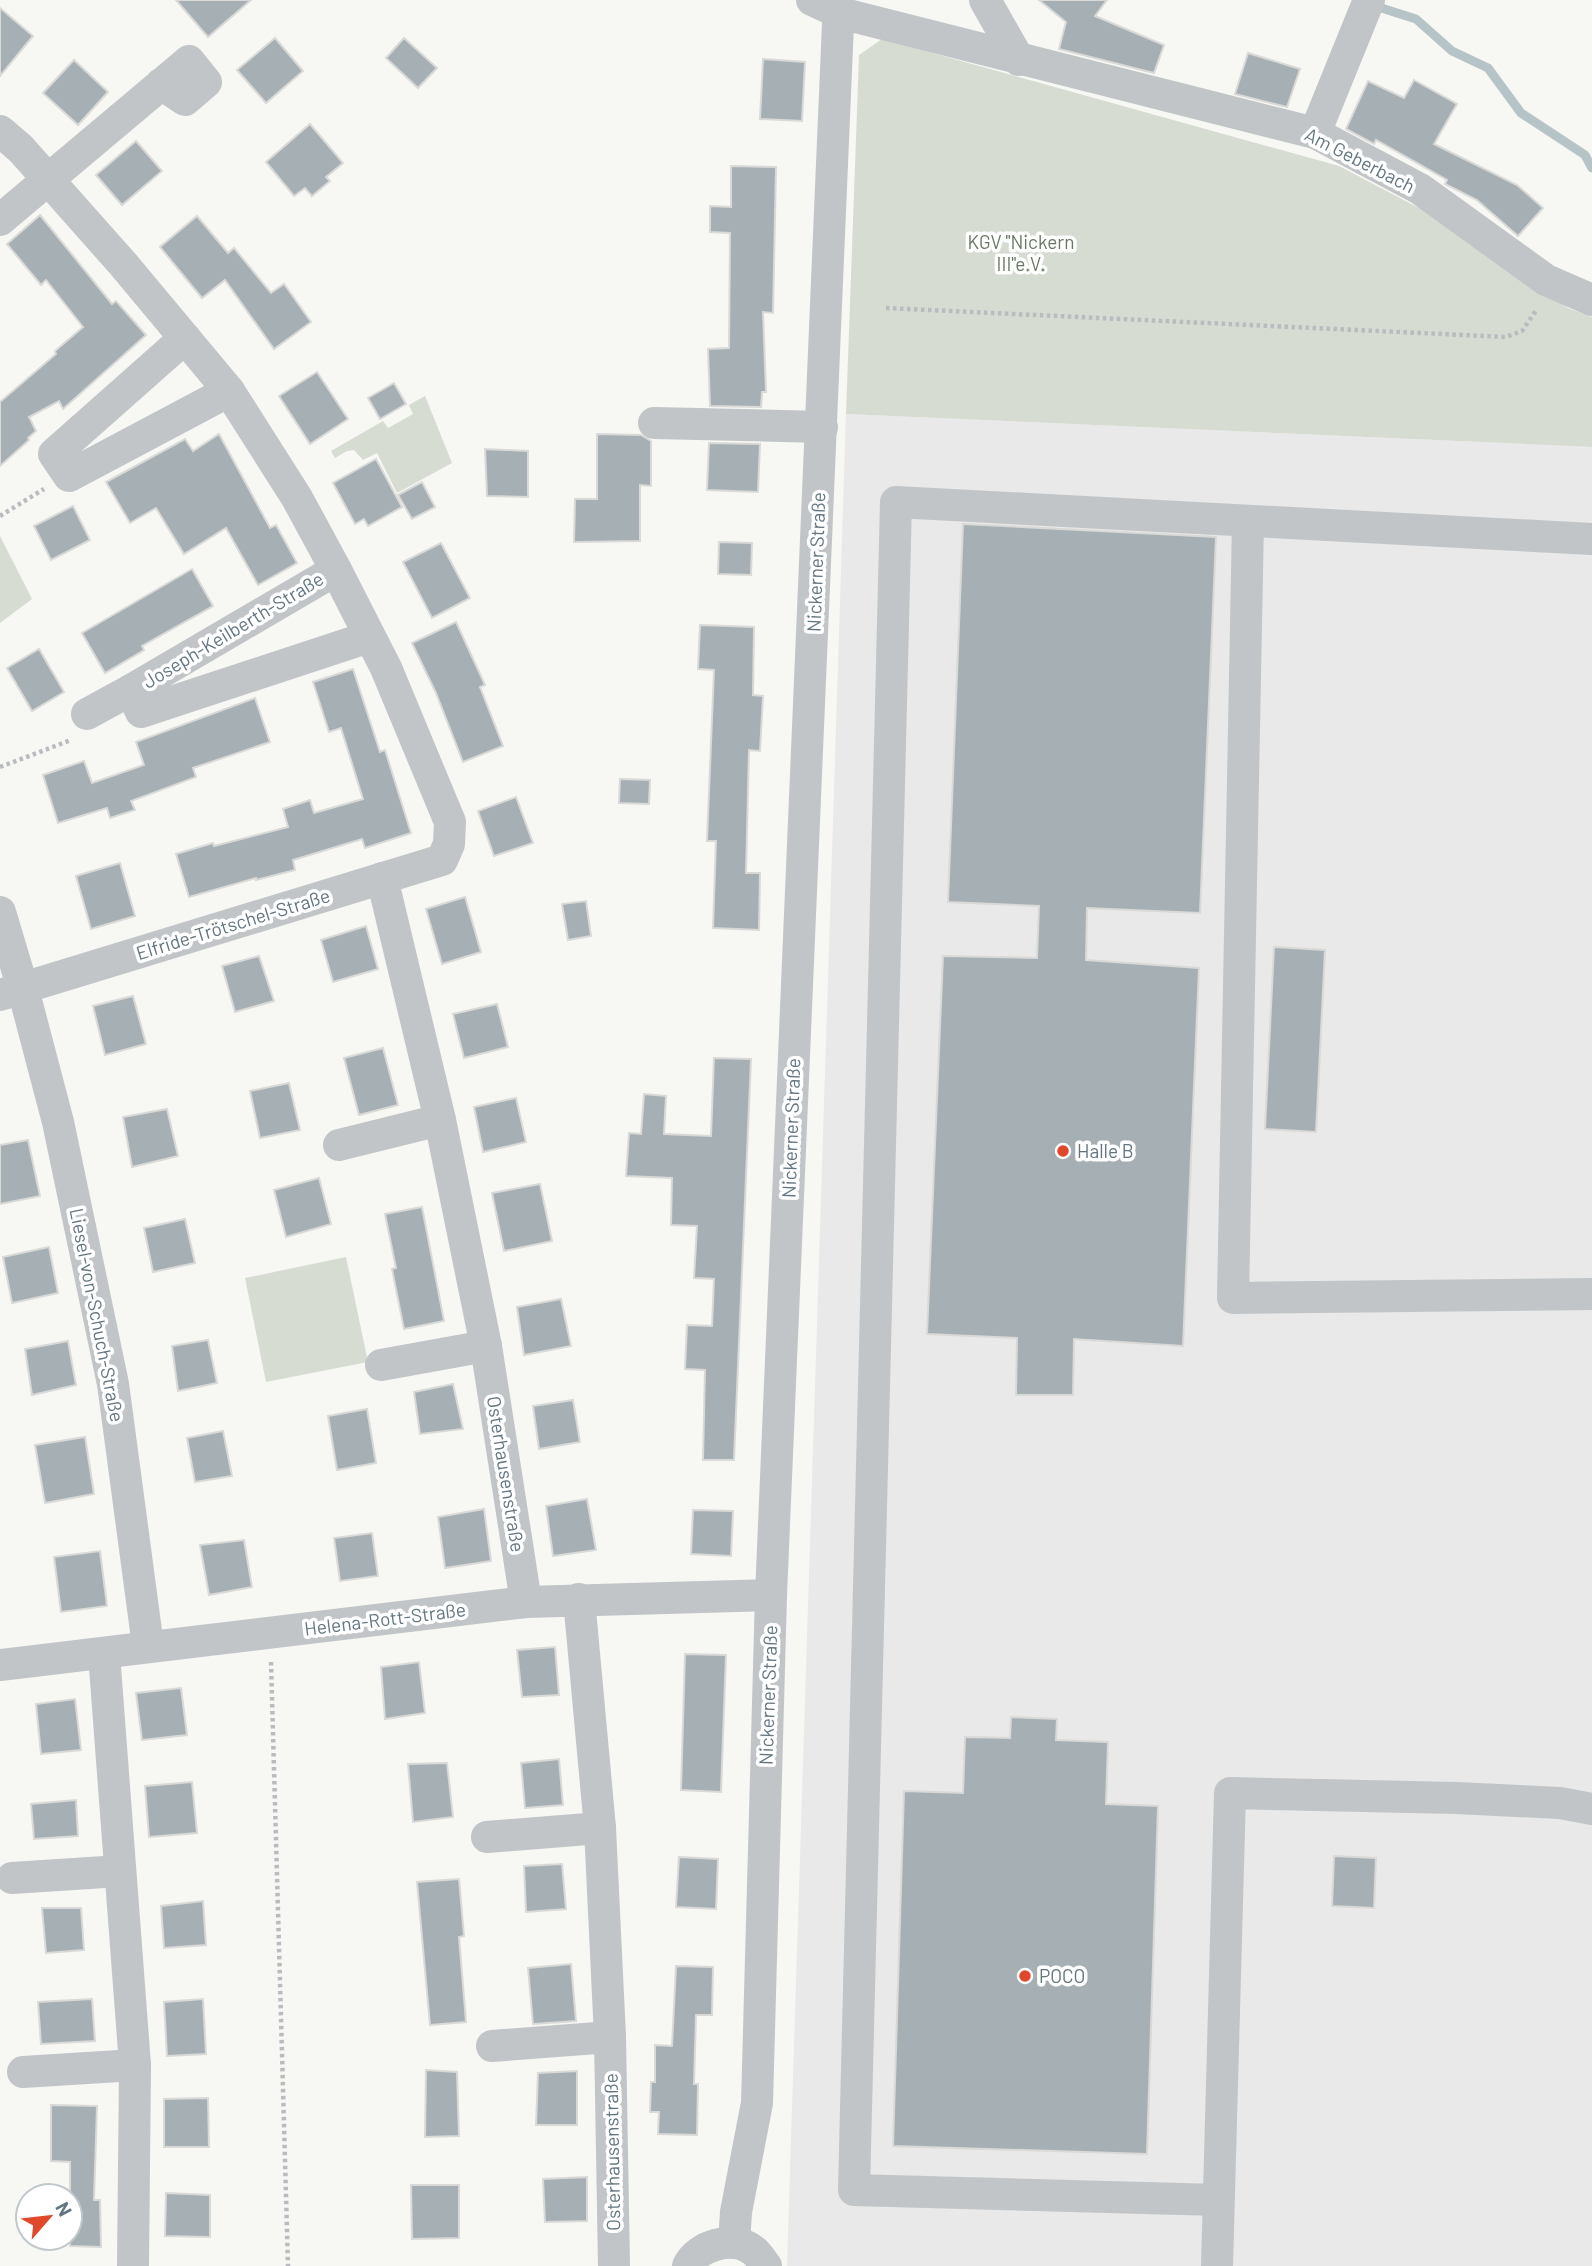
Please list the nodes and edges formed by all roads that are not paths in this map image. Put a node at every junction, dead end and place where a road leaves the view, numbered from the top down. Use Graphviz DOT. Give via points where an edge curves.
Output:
graph roads {
  1 [pos="985,0"];
  2 [pos="830,4"];
  3 [pos="1368,5"];
  4 [pos="1020,60"];
  5 [pos="162,85"];
  6 [pos="1315,133"];
  7 [pos="2,137"];
  8 [pos="48,180"];
  9 [pos="0,220"];
  10 [pos="1592,300"];
  11 [pos="185,338"];
  12 [pos="229,391"];
  13 [pos="654,423"];
  14 [pos="822,427"];
  15 [pos="1248,521"];
  16 [pos="1592,540"];
  17 [pos="336,570"];
  18 [pos="369,637"];
  19 [pos="131,690"];
  20 [pos="87,714"];
  21 [pos="442,860"];
  22 [pos="382,878"];
  23 [pos="0,912"];
  24 [pos="12,992"];
  25 [pos="440,1120"];
  26 [pos="339,1145"];
  27 [pos="1592,1294"];
  28 [pos="486,1346"];
  29 [pos="381,1365"];
  30 [pos="771,1595"];
  31 [pos="579,1599"];
  32 [pos="526,1602"];
  33 [pos="148,1646"];
  34 [pos="104,1654"];
  35 [pos="0,1665"];
  36 [pos="1592,1809"];
  37 [pos="600,1828"];
  38 [pos="486,1837"];
  39 [pos="120,1871"];
  40 [pos="12,1878"];
  41 [pos="610,2037"];
  42 [pos="492,2046"];
  43 [pos="135,2065"];
  44 [pos="23,2071"];
  45 [pos="1218,2200"];
  46 [pos="734,2243"];
  47 [pos="132,2266"];
  48 [pos="614,2266"];
  49 [pos="688,2266"];
  50 [pos="766,2266"];
  51 [pos="1217,2266"];
  1 -- 4 [label="street"];
  2 -- 4 [label="street, Am Geberbach"];
  2 -- 14 [label="street, Nickerner Straße"];
  3 -- 6 [label="street"];
  4 -- 6 [label="street, Am Geberbach"];
  5 -- 8 [label="street"];
  6 -- 10 [label="street, Am Geberbach" via="1420,189 1546,280"];
  7 -- 8 [label="street, Joseph-Keilberth-Straße" via="21,149"];
  8 -- 9 [label="street"];
  8 -- 11 [label="street, Joseph-Keilberth-Straße"];
  11 -- 12 [label="street, Joseph-Keilberth-Straße"];
  11 -- 12 [label="street" via="54,454 69,476"];
  12 -- 17 [label="street, Joseph-Keilberth-Straße"];
  13 -- 14 [label="street"];
  14 -- 30 [label="street, Nickerner Straße"];
  15 -- 16 [label="street"];
  15 -- 27 [label="street" via="1233,1298"];
  15 -- 45 [label="street" via="896,502 854,2190"];
  17 -- 18 [label="street, Joseph-Keilberth-Straße"];
  17 -- 19 [label="street, Joseph-Keilberth-Straße"];
  18 -- 19 [label="street, Joseph-Keilberth-Straße" via="141,712"];
  18 -- 21 [label="street, Joseph-Keilberth-Straße" via="450,822 449,844"];
  19 -- 20 [label="street, Joseph-Keilberth-Straße"];
  21 -- 22 [label="street, Elfride-Trötschel-Straße"];
  22 -- 24 [label="street, Elfride-Trötschel-Straße"];
  22 -- 25 [label="street, Osterhausenstraße"];
  23 -- 24 [label="street"];
  24 -- 33 [label="street, Liesel-von-Schuch-Straße" via="58,1122 113,1384"];
  25 -- 26 [label="street"];
  25 -- 28 [label="street, Osterhausenstraße"];
  28 -- 29 [label="street"];
  28 -- 32 [label="street, Osterhausenstraße"];
  30 -- 31 [label="street, Helena-Rott-Straße"];
  30 -- 46 [label="street, Nickerner Straße" via="757,2103"];
  31 -- 32 [label="street, Helena-Rott-Straße"];
  31 -- 37 [label="street, Osterhausenstraße"];
  32 -- 33 [label="street, Helena-Rott-Straße"];
  33 -- 34 [label="street, Helena-Rott-Straße"];
  34 -- 35 [label="street, Helena-Rott-Straße"];
  34 -- 39 [label="street"];
  36 -- 45 [label="street" via="1456,1798 1230,1793"];
  37 -- 38 [label="street"];
  37 -- 41 [label="street, Osterhausenstraße"];
  39 -- 40 [label="street"];
  39 -- 43 [label="street"];
  41 -- 42 [label="street"];
  41 -- 48 [label="street, Osterhausenstraße"];
  43 -- 44 [label="street"];
  43 -- 47 [label="street"];
  45 -- 51 [label="street"];
  46 -- 49 [label="street" via="713,2245"];
  46 -- 50 [label="street" via="752,2249"];
}
